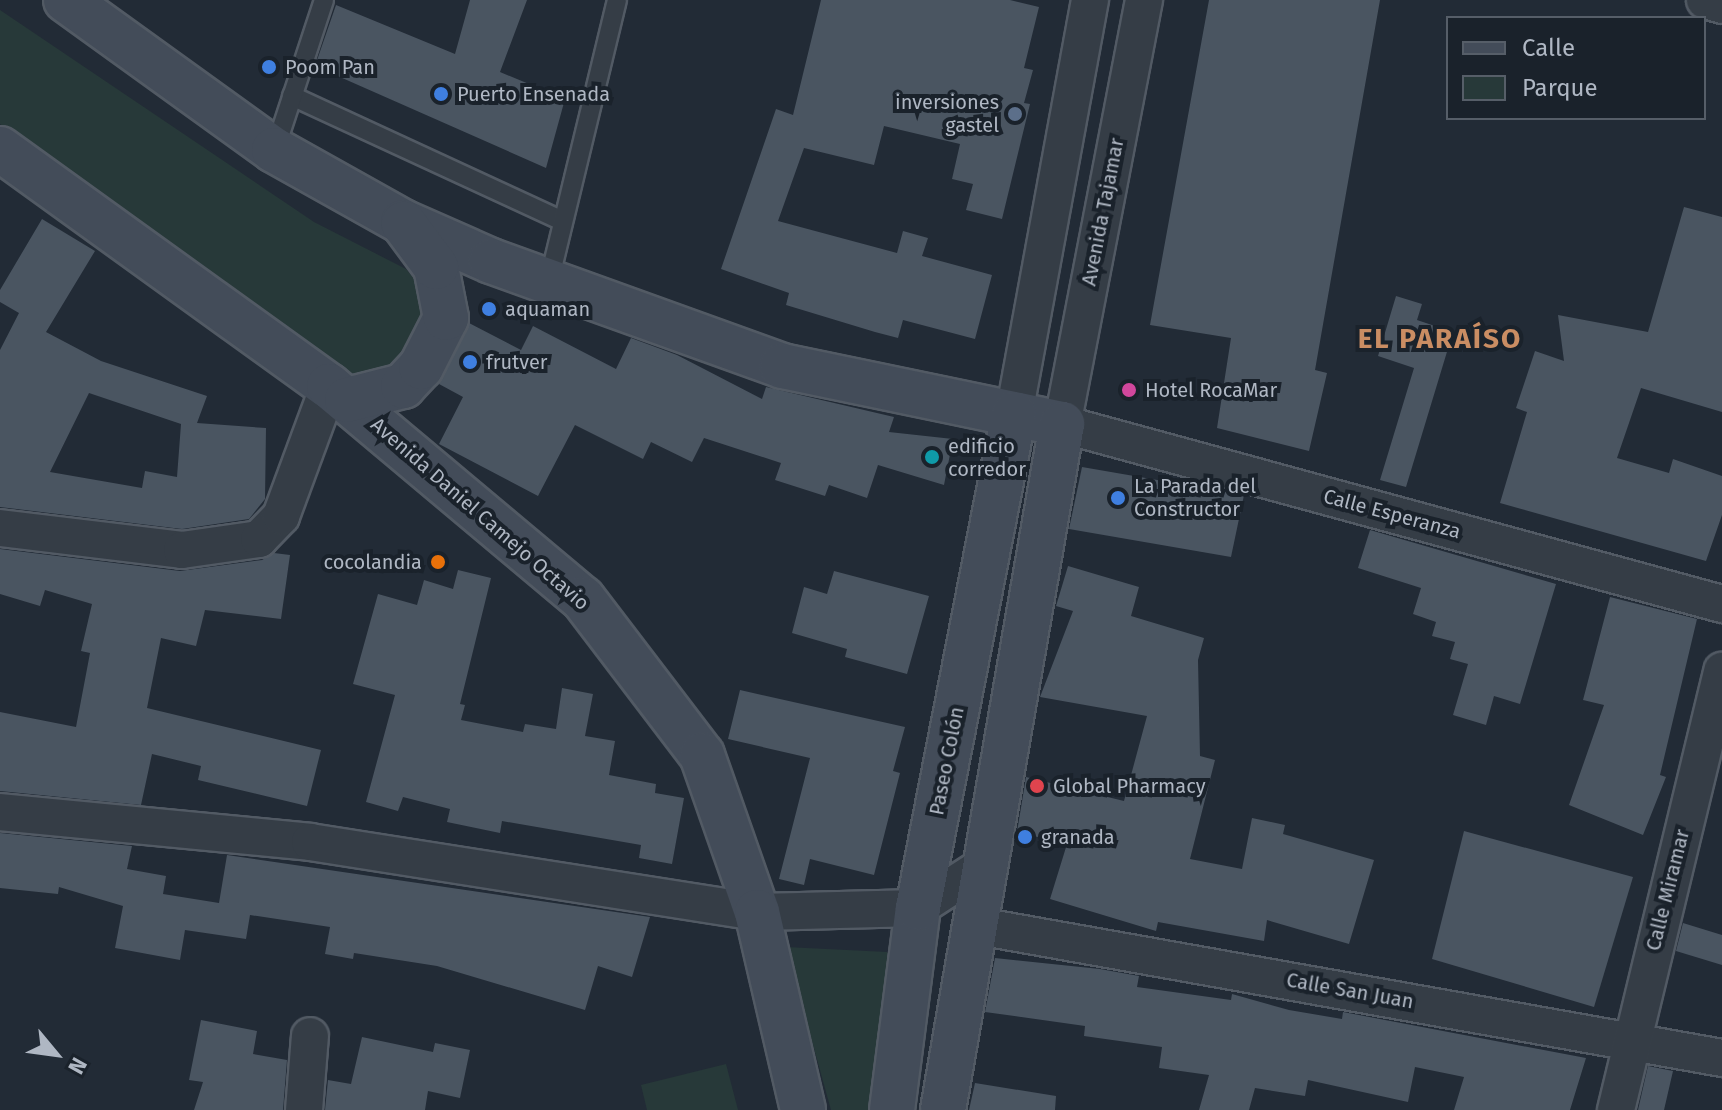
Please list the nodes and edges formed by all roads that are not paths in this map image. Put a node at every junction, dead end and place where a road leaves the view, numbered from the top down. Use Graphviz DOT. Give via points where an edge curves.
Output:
graph roads {
  1 [pos="66,0"];
  2 [pos="324,0"];
  3 [pos="617,0"];
  4 [pos="1090,0"];
  5 [pos="1144,0"];
  6 [pos="1705,0"];
  7 [pos="1722,5"];
  8 [pos="292,96"];
  9 [pos="0,149"];
  10 [pos="274,150"];
  11 [pos="563,221"];
  12 [pos="403,222"];
  13 [pos="548,284"];
  14 [pos="338,393"];
  15 [pos="1014,414"];
  16 [pos="1062,424"];
  17 [pos="0,528"];
  18 [pos="1722,604"];
  19 [pos="1722,671"];
  20 [pos="0,812"];
  21 [pos="986,864"];
  22 [pos="918,908"];
  23 [pos="757,912"];
  24 [pos="978,926"];
  25 [pos="310,1036"];
  26 [pos="1632,1041"];
  27 [pos="1722,1058"];
  28 [pos="304,1110"];
  29 [pos="803,1110"];
  30 [pos="892,1110"];
  31 [pos="943,1110"];
  32 [pos="1616,1110"];
  1 -- 10 [label="main road"];
  2 -- 8 [label="lane"];
  3 -- 11 [label="lane"];
  4 -- 15 [label="street"];
  5 -- 16 [label="street, Avenida Tajamar"];
  6 -- 7 [label="street"];
  8 -- 10 [label="lane"];
  8 -- 11 [label="lane"];
  9 -- 14 [label="main road, Avenida Daniel Camejo Octavio"];
  10 -- 12 [label="main road"];
  11 -- 13 [label="lane"];
  12 -- 13 [label="main road"];
  12 -- 14 [label="main road" via="436,267 446,318 421,367 403,386"];
  13 -- 15 [label="main road" via="782,366"];
  14 -- 17 [label="street" via="281,516 259,539 182,550"];
  14 -- 23 [label="main road, Avenida Daniel Camejo Octavio" via="583,599 702,755"];
  15 -- 16 [label="main road"];
  15 -- 22 [label="main road, Paseo Colón"];
  16 -- 18 [label="street, Calle Esperanza"];
  16 -- 21 [label="main road"];
  19 -- 26 [label="street, Calle Miramar"];
  20 -- 23 [label="street" via="310,842"];
  21 -- 22 [label="street"];
  21 -- 24 [label="main road"];
  22 -- 23 [label="street"];
  22 -- 30 [label="main road, Paseo Colón"];
  23 -- 29 [label="main road, Avenida Daniel Camejo Octavio"];
  24 -- 26 [label="street, Calle San Juan"];
  24 -- 31 [label="main road"];
  25 -- 28 [label="street"];
  26 -- 27 [label="street, Calle San Juan"];
  26 -- 32 [label="street, Calle Miramar"];
}
